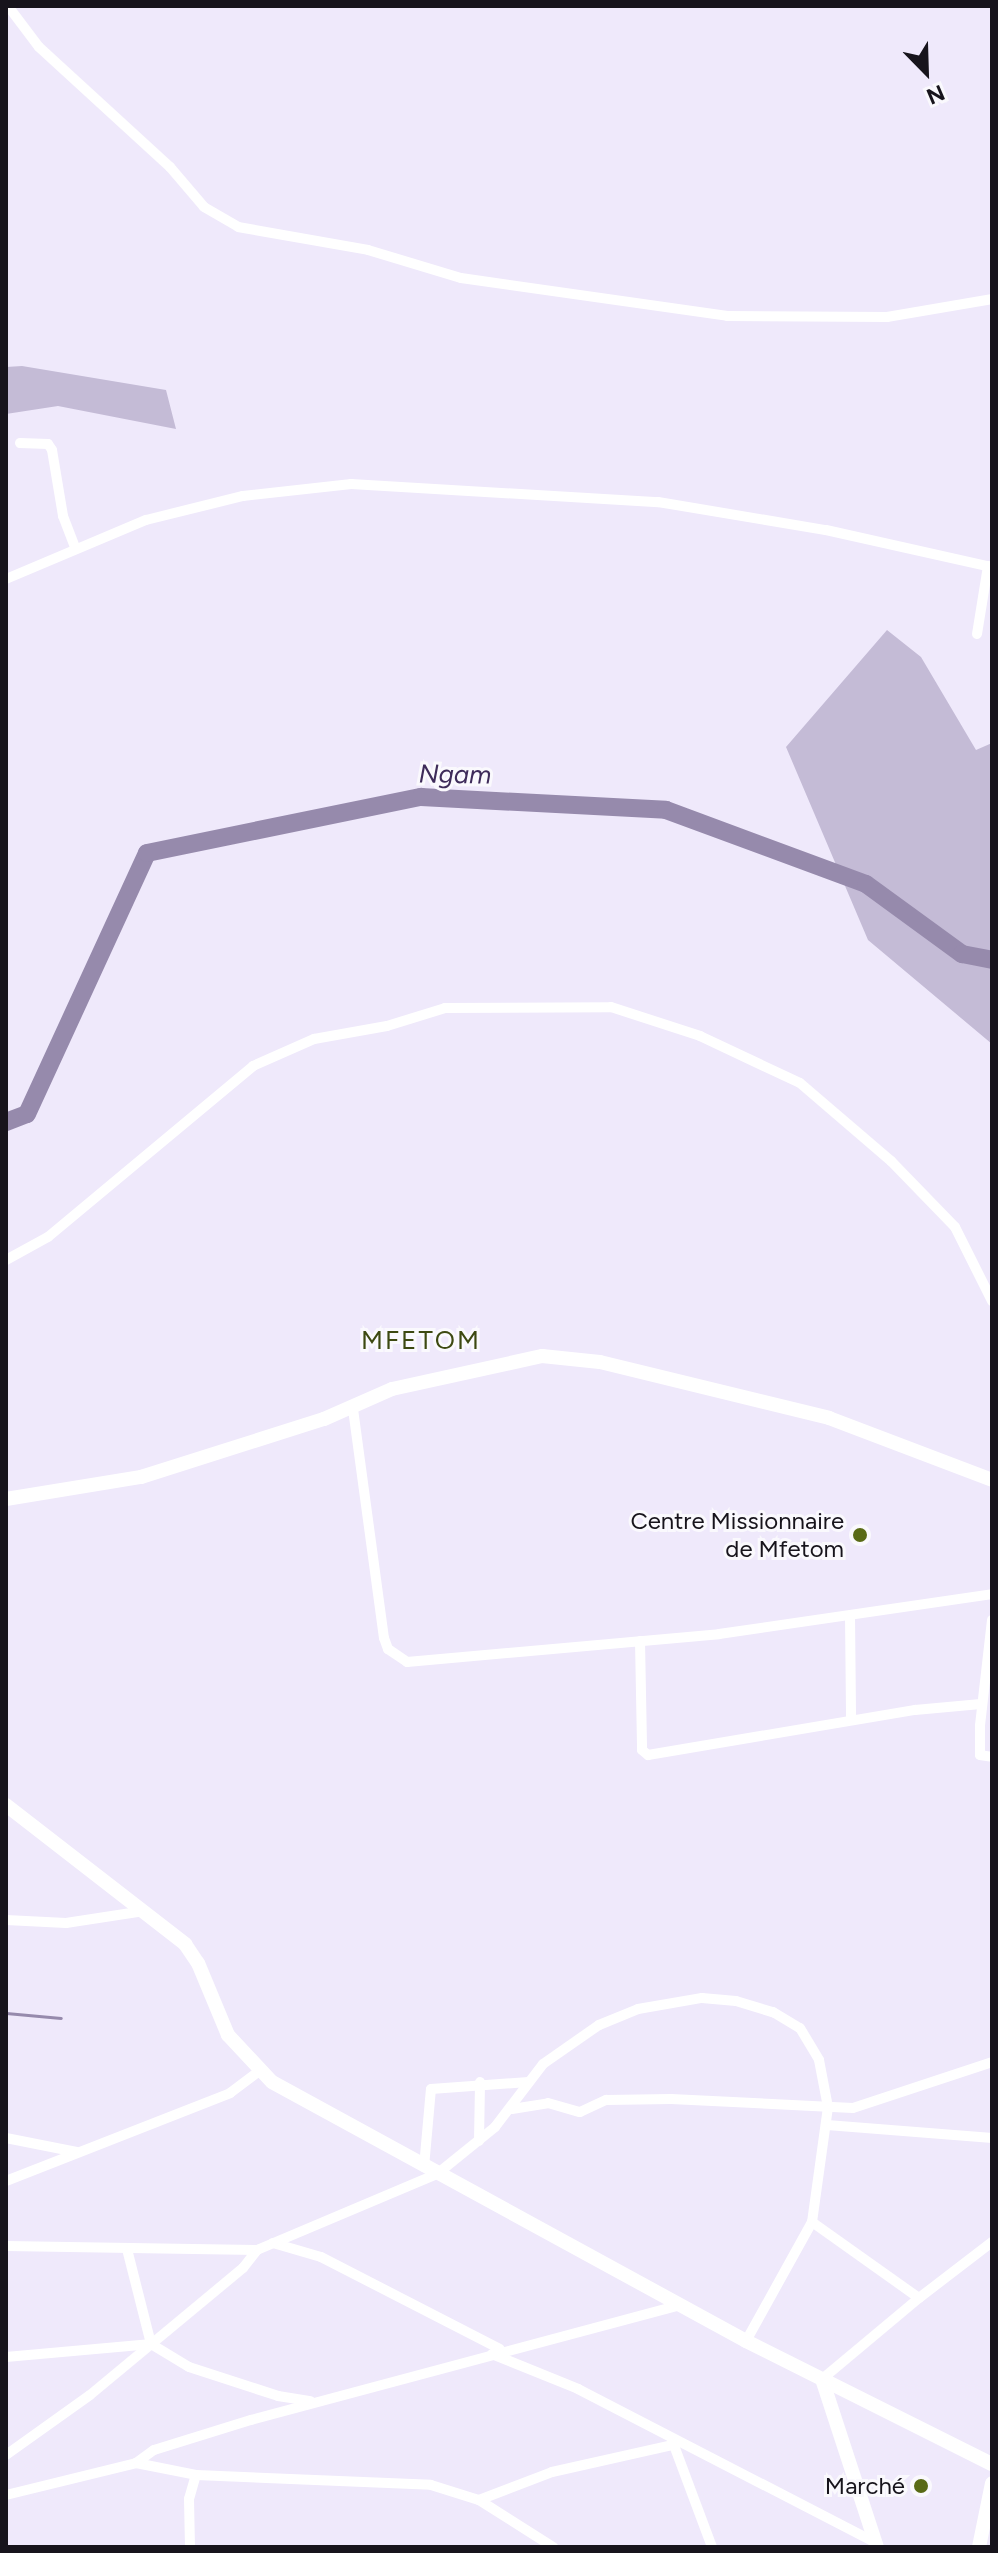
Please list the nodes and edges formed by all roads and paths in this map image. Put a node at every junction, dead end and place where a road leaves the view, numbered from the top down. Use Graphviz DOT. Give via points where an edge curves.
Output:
graph roads {
  1 [pos="8,6"];
  2 [pos="992,299"];
  3 [pos="20,443"];
  4 [pos="75,547"];
  5 [pos="990,566"];
  6 [pos="6,579"];
  7 [pos="977,634"];
  8 [pos="6,1260"];
  9 [pos="992,1301"];
  10 [pos="353,1409"];
  11 [pos="992,1480"];
  12 [pos="6,1499"];
  13 [pos="992,1594"];
  14 [pos="850,1616"];
  15 [pos="992,1620"];
  16 [pos="640,1641"];
  17 [pos="981,1704"];
  18 [pos="851,1720"];
  19 [pos="992,1757"];
  20 [pos="6,1805"];
  21 [pos="146,1911"];
  22 [pos="6,1920"];
  23 [pos="992,2062"];
  24 [pos="258,2072"];
  25 [pos="480,2082"];
  26 [pos="529,2082"];
  27 [pos="522,2092"];
  28 [pos="532,2105"];
  29 [pos="828,2107"];
  30 [pos="512,2109"];
  31 [pos="827,2125"];
  32 [pos="6,2138"];
  33 [pos="992,2138"];
  34 [pos="479,2141"];
  35 [pos="79,2152"];
  36 [pos="431,2170"];
  37 [pos="6,2181"];
  38 [pos="812,2222"];
  39 [pos="992,2242"];
  40 [pos="273,2243"];
  41 [pos="6,2246"];
  42 [pos="127,2249"];
  43 [pos="257,2250"];
  44 [pos="919,2298"];
  45 [pos="682,2304"];
  46 [pos="746,2341"];
  47 [pos="151,2344"];
  48 [pos="496,2352"];
  49 [pos="6,2357"];
  50 [pos="822,2379"];
  51 [pos="317,2402"];
  52 [pos="672,2442"];
  53 [pos="698,2453"];
  54 [pos="6,2455"];
  55 [pos="136,2463"];
  56 [pos="992,2464"];
  57 [pos="679,2465"];
  58 [pos="196,2475"];
  59 [pos="992,2483"];
  60 [pos="6,2495"];
  61 [pos="479,2500"];
  62 [pos="876,2545"];
  63 [pos="190,2547"];
  64 [pos="553,2547"];
  65 [pos="712,2547"];
  66 [pos="979,2547"];
  1 -- 2 [label="street" via="39,47 170,167 204,207 238,227 368,250 475,280 727,316 887,317"];
  3 -- 4 [label="street" via="48,444 52,450 63,516"];
  4 -- 5 [label="street" via="146,520 243,496 351,484 658,502 826,530"];
  4 -- 6 [label="street"];
  5 -- 7 [label="street"];
  8 -- 9 [label="street" via="48,1237 253,1066 314,1039 387,1026 445,1008 611,1007 700,1036 800,1083 891,1161 955,1227"];
  10 -- 11 [label="street" via="415,1382 563,1356 829,1418"];
  10 -- 12 [label="street" via="141,1477"];
  10 -- 16 [label="street" via="384,1638 395,1657 420,1664"];
  13 -- 14 [label="street"];
  14 -- 16 [label="street"];
  14 -- 18 [label="street"];
  15 -- 17 [label="street"];
  16 -- 18 [label="street" via="642,1750 648,1755"];
  17 -- 18 [label="street"];
  17 -- 19 [label="street" via="980,1755"];
  20 -- 21 [label="street"];
  21 -- 22 [label="street" via="66,1923"];
  21 -- 24 [label="street" via="193,1954 228,2035"];
  23 -- 29 [label="street" via="853,2108"];
  24 -- 35 [label="street" via="230,2093"];
  24 -- 36 [label="street"];
  25 -- 26 [label="street"];
  25 -- 34 [label="street"];
  25 -- 36 [label="street" via="431,2089"];
  26 -- 27 [label="street"];
  26 -- 29 [label="street" via="543,2064 599,2025 638,2009 702,1998 773,2012 800,2028 819,2060"];
  27 -- 28 [label="street"];
  27 -- 30 [label="street"];
  28 -- 29 [label="street" via="548,2103 580,2112 606,2100 671,2099"];
  28 -- 30 [label="street"];
  29 -- 31 [label="street"];
  30 -- 34 [label="street"];
  31 -- 33 [label="street"];
  31 -- 38 [label="street"];
  32 -- 35 [label="street"];
  34 -- 36 [label="street"];
  35 -- 37 [label="street"];
  36 -- 40 [label="street"];
  36 -- 45 [label="street"];
  38 -- 44 [label="street"];
  38 -- 46 [label="street"];
  39 -- 44 [label="street"];
  40 -- 43 [label="street"];
  40 -- 48 [label="street" via="321,2257"];
  41 -- 42 [label="street"];
  42 -- 43 [label="street"];
  42 -- 47 [label="street"];
  43 -- 47 [label="street"];
  44 -- 50 [label="street"];
  45 -- 46 [label="street"];
  45 -- 48 [label="street"];
  46 -- 50 [label="street"];
  47 -- 49 [label="street"];
  47 -- 51 [label="street" via="189,2367 278,2396"];
  47 -- 54 [label="street"];
  48 -- 51 [label="street"];
  48 -- 52 [label="street" via="578,2389"];
  50 -- 56 [label="street"];
  50 -- 62 [label="street"];
  51 -- 55 [label="street" via="165,2446"];
  52 -- 53 [label="street"];
  52 -- 57 [label="street"];
  52 -- 61 [label="street" via="552,2472"];
  53 -- 57 [label="street"];
  53 -- 62 [label="street"];
  55 -- 58 [label="street"];
  55 -- 60 [label="street"];
  57 -- 65 [label="street"];
  58 -- 61 [label="street" via="431,2485"];
  58 -- 63 [label="street" via="189,2499"];
  59 -- 66 [label="street"];
  61 -- 64 [label="street"];
}
